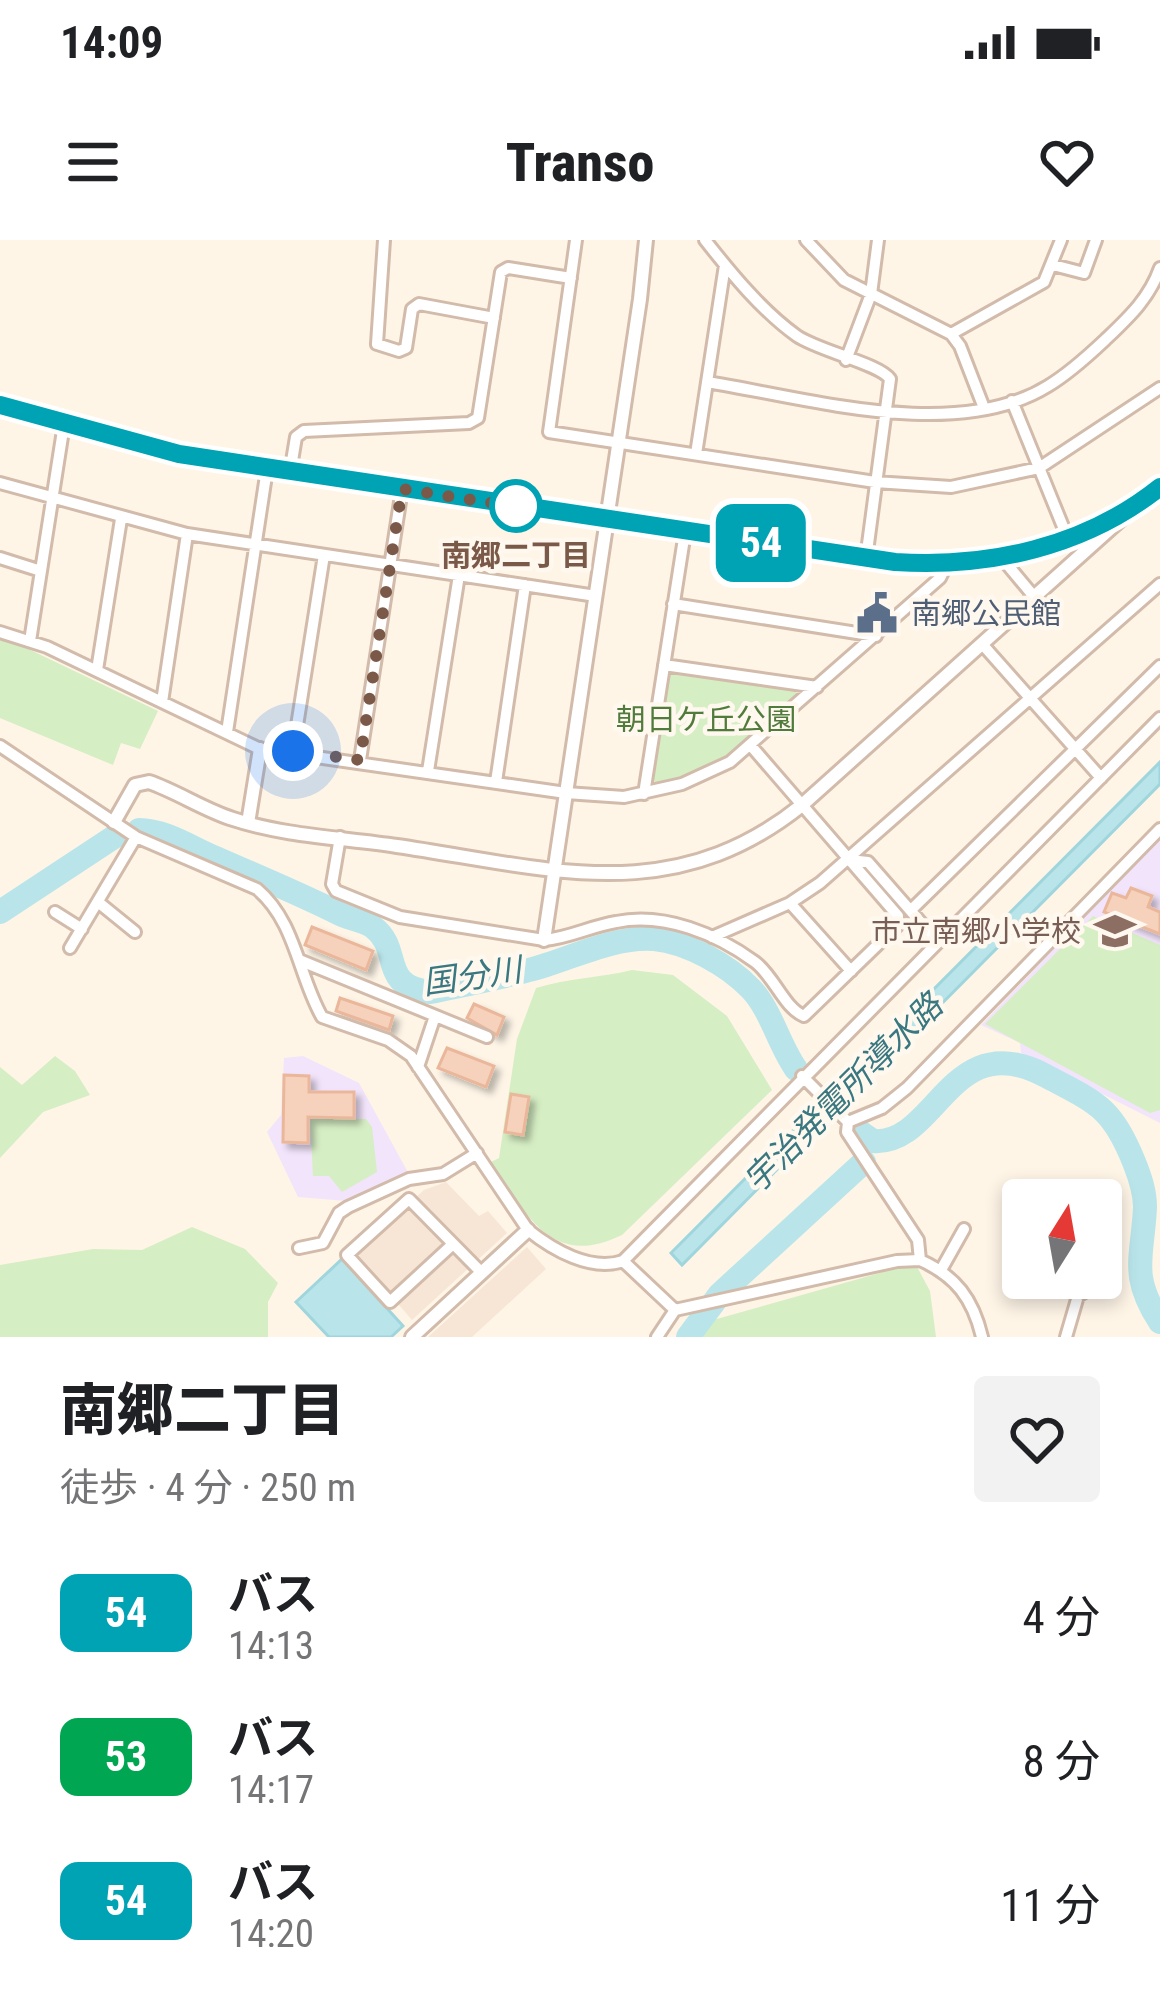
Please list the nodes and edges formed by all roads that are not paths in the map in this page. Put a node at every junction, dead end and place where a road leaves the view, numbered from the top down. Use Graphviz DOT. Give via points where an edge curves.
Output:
graph roads {
  1 [pos="384,240"];
  2 [pos="576,240"];
  3 [pos="646,240"];
  4 [pos="705,240"];
  5 [pos="806,240"];
  6 [pos="878,240"];
  7 [pos="1061,240"];
  8 [pos="1096,240"];
  9 [pos="725,266"];
  10 [pos="1054,266"];
  11 [pos="1160,268"];
  12 [pos="571,278"];
  13 [pos="871,294"];
  14 [pos="494,318"];
  15 [pos="951,334"];
  16 [pos="846,360"];
  17 [pos="707,382"];
  18 [pos="1160,388"];
  19 [pos="1012,401"];
  20 [pos="0,405"];
  21 [pos="984,408"];
  22 [pos="884,410"];
  23 [pos="64,424"];
  24 [pos="619,443"];
  25 [pos="696,454"];
  26 [pos="1039,468"];
  27 [pos="267,469"];
  28 [pos="290,473"];
  29 [pos="874,482"];
  30 [pos="0,483"];
  31 [pos="402,489"];
  32 [pos="1158,494"];
  33 [pos="52,499"];
  34 [pos="1140,502"];
  35 [pos="121,518"];
  36 [pos="607,520"];
  37 [pos="685,532"];
  38 [pos="188,534"];
  39 [pos="1068,539"];
  40 [pos="255,544"];
  41 [pos="324,555"];
  42 [pos="1001,557"];
  43 [pos="0,558"];
  44 [pos="866,559"];
  45 [pos="1081,559"];
  46 [pos="946,564"];
  47 [pos="391,565"];
  48 [pos="41,571"];
  49 [pos="459,575"];
  50 [pos="1160,584"];
  51 [pos="525,585"];
  52 [pos="596,596"];
  53 [pos="1036,599"];
  54 [pos="674,604"];
  55 [pos="0,632"];
  56 [pos="876,636"];
  57 [pos="30,641"];
  58 [pos="983,645"];
  59 [pos="664,665"];
  60 [pos="1160,666"];
  61 [pos="98,670"];
  62 [pos="818,687"];
  63 [pos="1031,699"];
  64 [pos="163,702"];
  65 [pos="1160,718"];
  66 [pos="226,732"];
  67 [pos="0,746"];
  68 [pos="752,747"];
  69 [pos="260,748"];
  70 [pos="1076,749"];
  71 [pos="293,751"];
  72 [pos="360,760"];
  73 [pos="428,771"];
  74 [pos="1101,778"];
  75 [pos="496,782"];
  76 [pos="566,793"];
  77 [pos="644,794"];
  78 [pos="802,805"];
  79 [pos="114,822"];
  80 [pos="248,824"];
  81 [pos="1160,829"];
  82 [pos="136,837"];
  83 [pos="340,837"];
  84 [pos="849,860"];
  85 [pos="555,869"];
  86 [pos="98,902"];
  87 [pos="790,903"];
  88 [pos="910,910"];
  89 [pos="55,912"];
  90 [pos="82,928"];
  91 [pos="135,932"];
  92 [pos="712,937"];
  93 [pos="544,940"];
  94 [pos="937,941"];
  95 [pos="70,948"];
  96 [pos="299,960"];
  97 [pos="850,971"];
  98 [pos="435,1016"];
  99 [pos="487,1037"];
  100 [pos="418,1067"];
  101 [pos="802,1076"];
  102 [pos="848,1122"];
  103 [pos="477,1153"];
  104 [pos="964,1229"];
  105 [pos="528,1230"];
  106 [pos="453,1244"];
  107 [pos="299,1248"];
  108 [pos="920,1260"];
  109 [pos="622,1261"];
  110 [pos="941,1270"];
  111 [pos="482,1274"];
  112 [pos="1077,1299"];
  113 [pos="675,1310"];
  114 [pos="412,1337"];
  115 [pos="657,1337"];
  116 [pos="982,1337"];
  117 [pos="1066,1337"];
  1 -- 14 [label="street" via="376,344 382,349 406,348 419,304"];
  2 -- 12 [label="street"];
  3 -- 24 [label="street"];
  4 -- 9 [label="street"];
  5 -- 13 [label="street" via="844,280"];
  6 -- 13 [label="street"];
  7 -- 10 [label="street"];
  8 -- 10 [label="street" via="1084,273"];
  9 -- 16 [label="street" via="796,335"];
  9 -- 17 [label="street"];
  10 -- 15 [label="street" via="1034,290"];
  11 -- 19 [label="street" via="1152,290 1094,350 1047,387"];
  12 -- 14 [label="street" via="508,268"];
  12 -- 24 [label="street" via="549,432"];
  13 -- 15 [label="street"];
  13 -- 16 [label="street"];
  14 -- 28 [label="street" via="478,418 304,431 296,436"];
  15 -- 21 [label="street"];
  16 -- 22 [label="street" via="884,370"];
  17 -- 22 [label="street"];
  17 -- 25 [label="street"];
  18 -- 26 [label="street"];
  19 -- 21 [label="street"];
  19 -- 26 [label="street"];
  20 -- 23 [label="street"];
  21 -- 22 [label="street" via="938,415"];
  22 -- 29 [label="street"];
  23 -- 27 [label="street"];
  23 -- 33 [label="street"];
  24 -- 25 [label="street"];
  24 -- 36 [label="street"];
  25 -- 29 [label="street"];
  26 -- 29 [label="street" via="951,487"];
  26 -- 39 [label="street"];
  27 -- 28 [label="street"];
  27 -- 40 [label="street"];
  28 -- 31 [label="street"];
  29 -- 44 [label="street"];
  30 -- 33 [label="street"];
  31 -- 36 [label="street"];
  31 -- 47 [label="street"];
  32 -- 34 [label="street"];
  33 -- 35 [label="street"];
  33 -- 48 [label="street"];
  34 -- 39 [label="street"];
  34 -- 45 [label="street"];
  35 -- 38 [label="street"];
  35 -- 61 [label="street"];
  36 -- 37 [label="street"];
  36 -- 52 [label="street"];
  37 -- 44 [label="street"];
  37 -- 54 [label="street"];
  38 -- 40 [label="street"];
  38 -- 64 [label="street"];
  39 -- 42 [label="street"];
  39 -- 45 [label="street"];
  40 -- 41 [label="street"];
  40 -- 66 [label="street"];
  41 -- 47 [label="street"];
  41 -- 71 [label="street"];
  42 -- 46 [label="street"];
  42 -- 53 [label="street"];
  43 -- 48 [label="street"];
  44 -- 46 [label="street"];
  45 -- 53 [label="street"];
  46 -- 56 [label="street"];
  47 -- 49 [label="street"];
  47 -- 72 [label="street"];
  48 -- 57 [label="street"];
  49 -- 51 [label="street"];
  49 -- 73 [label="street"];
  50 -- 63 [label="street"];
  51 -- 52 [label="street"];
  51 -- 75 [label="street"];
  52 -- 76 [label="street"];
  53 -- 58 [label="street"];
  54 -- 56 [label="street"];
  54 -- 59 [label="street"];
  55 -- 57 [label="street"];
  56 -- 62 [label="street"];
  57 -- 61 [label="street"];
  58 -- 63 [label="street"];
  58 -- 78 [label="street"];
  59 -- 62 [label="street"];
  59 -- 77 [label="street"];
  60 -- 70 [label="street"];
  61 -- 64 [label="street"];
  62 -- 68 [label="street"];
  63 -- 70 [label="street"];
  63 -- 84 [label="street"];
  64 -- 66 [label="street"];
  65 -- 74 [label="street"];
  66 -- 69 [label="street"];
  67 -- 79 [label="street"];
  68 -- 77 [label="street" via="712,772"];
  68 -- 78 [label="street"];
  69 -- 71 [label="street"];
  69 -- 80 [label="street"];
  70 -- 74 [label="street"];
  70 -- 88 [label="street"];
  71 -- 72 [label="street"];
  72 -- 73 [label="street"];
  73 -- 75 [label="street"];
  74 -- 94 [label="street"];
  75 -- 76 [label="street"];
  76 -- 77 [label="street"];
  76 -- 85 [label="street"];
  78 -- 84 [label="street"];
  78 -- 85 [label="street" via="747,843 688,866 633,876"];
  79 -- 80 [label="street" via="134,785 149,782"];
  79 -- 82 [label="street"];
  80 -- 83 [label="street"];
  81 -- 102 [label="street" via="907,1088"];
  82 -- 86 [label="street"];
  82 -- 96 [label="street" via="257,889 284,921"];
  83 -- 85 [label="street"];
  83 -- 93 [label="street" via="336,891 400,917"];
  84 -- 87 [label="street"];
  84 -- 88 [label="street" via="868,862"];
  84 -- 97 [label="street" via="898,916"];
  85 -- 93 [label="street"];
  86 -- 90 [label="street"];
  86 -- 91 [label="street"];
  87 -- 92 [label="street"];
  87 -- 97 [label="street"];
  88 -- 94 [label="street"];
  89 -- 90 [label="street"];
  90 -- 95 [label="street"];
  92 -- 93 [label="street" via="652,920"];
  92 -- 97 [label="street" via="763,968 798,1016"];
  94 -- 101 [label="street"];
  96 -- 98 [label="street"];
  96 -- 100 [label="street" via="322,1017 400,1047"];
  98 -- 99 [label="street"];
  98 -- 100 [label="street"];
  100 -- 103 [label="street"];
  101 -- 102 [label="street"];
  101 -- 109 [label="street"];
  102 -- 108 [label="street" via="847,1132 919,1240"];
  103 -- 105 [label="street"];
  103 -- 107 [label="street" via="348,1207 323,1243"];
  104 -- 110 [label="street"];
  105 -- 109 [label="street" via="572,1256"];
  105 -- 111 [label="street"];
  106 -- 106 [label="street" via="409,1199 347,1255 390,1302"];
  106 -- 111 [label="street"];
  108 -- 110 [label="street"];
  108 -- 113 [label="street"];
  109 -- 113 [label="street"];
  110 -- 116 [label="street" via="968,1297"];
  111 -- 114 [label="street"];
  112 -- 117 [label="street"];
  113 -- 115 [label="street"];
}
